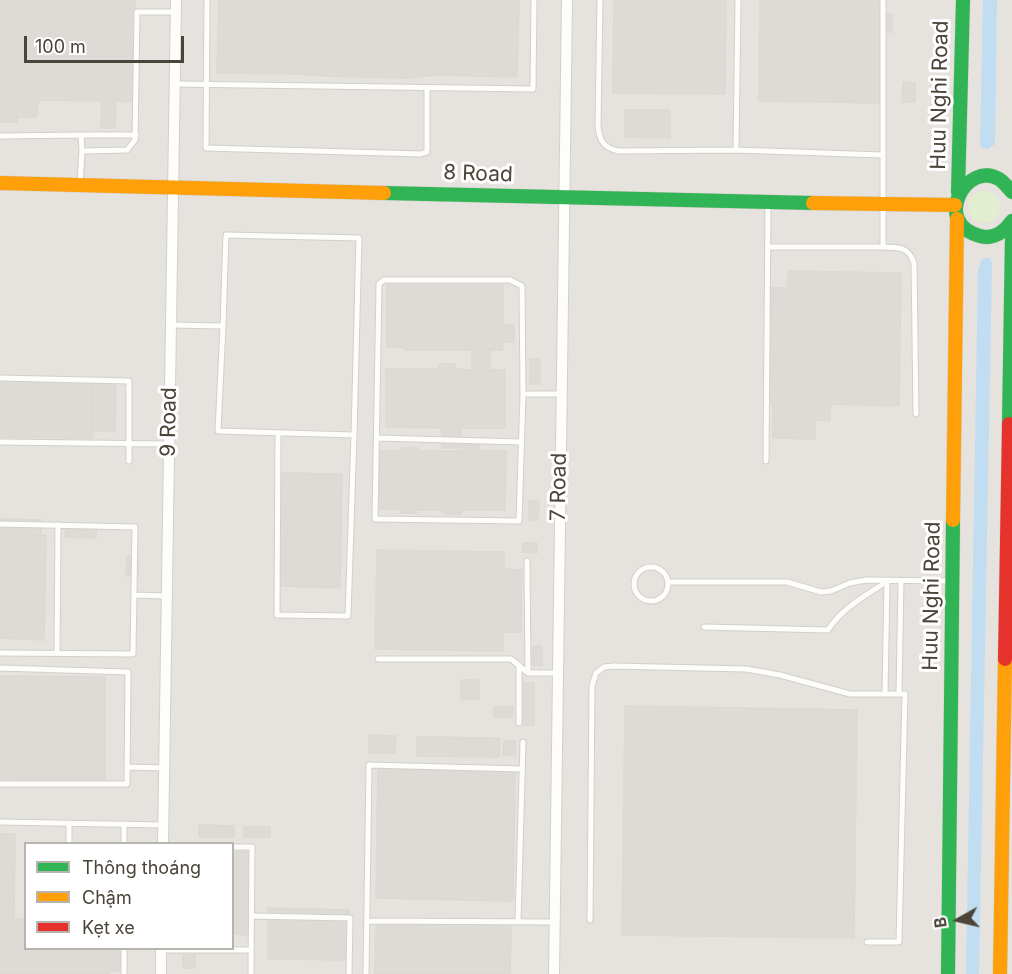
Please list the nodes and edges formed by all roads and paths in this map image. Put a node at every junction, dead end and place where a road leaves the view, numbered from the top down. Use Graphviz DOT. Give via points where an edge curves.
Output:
graph roads {
  1 [pos="176,0"];
  2 [pos="207,0"];
  3 [pos="534,0"];
  4 [pos="567,0"];
  5 [pos="600,0"];
  6 [pos="738,0"];
  7 [pos="883,0"];
  8 [pos="963,0"];
  9 [pos="176,12"];
  10 [pos="175,84"];
  11 [pos="206,85"];
  12 [pos="427,88"];
  13 [pos="81,135"];
  14 [pos="136,135"];
  15 [pos="0,136"];
  16 [pos="736,150"];
  17 [pos="82,151"];
  18 [pos="882,155"];
  19 [pos="1012,177"];
  20 [pos="0,183"];
  21 [pos="80,185"];
  22 [pos="173,187"];
  23 [pos="1012,192"];
  24 [pos="564,197"];
  25 [pos="768,203"];
  26 [pos="883,205"];
  27 [pos="957,205"];
  28 [pos="1012,221"];
  29 [pos="1012,236"];
  30 [pos="768,247"];
  31 [pos="883,247"];
  32 [pos="170,325"];
  33 [pos="223,326"];
  34 [pos="0,378"];
  35 [pos="523,394"];
  36 [pos="560,394"];
  37 [pos="916,414"];
  38 [pos="278,433"];
  39 [pos="354,435"];
  40 [pos="377,438"];
  41 [pos="0,442"];
  42 [pos="522,442"];
  43 [pos="130,443"];
  44 [pos="169,444"];
  45 [pos="129,461"];
  46 [pos="766,461"];
  47 [pos="0,524"];
  48 [pos="58,525"];
  49 [pos="527,561"];
  50 [pos="887,581"];
  51 [pos="902,581"];
  52 [pos="953,581"];
  53 [pos="668,582"];
  54 [pos="134,595"];
  55 [pos="166,596"];
  56 [pos="704,627"];
  57 [pos="0,653"];
  58 [pos="57,654"];
  59 [pos="378,659"];
  60 [pos="519,665"];
  61 [pos="0,668"];
  62 [pos="528,673"];
  63 [pos="556,673"];
  64 [pos="885,694"];
  65 [pos="899,694"];
  66 [pos="519,723"];
  67 [pos="523,742"];
  68 [pos="127,767"];
  69 [pos="164,768"];
  70 [pos="522,769"];
  71 [pos="0,784"];
  72 [pos="0,822"];
  73 [pos="69,823"];
  74 [pos="124,824"];
  75 [pos="163,825"];
  76 [pos="69,842"];
  77 [pos="124,842"];
  78 [pos="163,842"];
  79 [pos="234,847"];
  80 [pos="252,916"];
  81 [pos="590,920"];
  82 [pos="367,921"];
  83 [pos="518,921"];
  84 [pos="555,922"];
  85 [pos="867,942"];
  86 [pos="124,950"];
  87 [pos="161,950"];
  88 [pos="234,950"];
  89 [pos="251,950"];
  90 [pos="124,974"];
  91 [pos="161,974"];
  92 [pos="251,974"];
  93 [pos="350,974"];
  94 [pos="366,974"];
  95 [pos="554,974"];
  96 [pos="948,974"];
  97 [pos="1000,974"];
  1 -- 9 [label="street, 9 Road"];
  2 -- 11 [label="lane"];
  3 -- 12 [label="lane" via="532,89"];
  4 -- 24 [label="street, 7 Road"];
  5 -- 16 [label="lane" via="598,127 604,145 619,151"];
  6 -- 16 [label="lane"];
  7 -- 18 [label="lane"];
  8 -- 27 [label="main road, Huu Nghi Road"];
  9 -- 10 [label="street, 9 Road"];
  9 -- 14 [label="lane" via="137,12"];
  10 -- 11 [label="lane"];
  10 -- 22 [label="street, 9 Road"];
  11 -- 12 [label="lane"];
  11 -- 12 [label="lane" via="206,148 421,154 427,152"];
  13 -- 14 [label="lane"];
  13 -- 15 [label="lane"];
  13 -- 17 [label="lane"];
  14 -- 17 [label="lane" via="127,150"];
  16 -- 18 [label="lane"];
  17 -- 21 [label="lane"];
  18 -- 26 [label="lane"];
  19 -- 23 [label="main road"];
  20 -- 21 [label="main road, 8 Road"];
  21 -- 22 [label="main road, 8 Road"];
  22 -- 24 [label="main road, 8 Road"];
  22 -- 32 [label="street, 9 Road"];
  23 -- 27 [label="main road" via="997,178 985,176 967,182"];
  24 -- 25 [label="main road, 8 Road"];
  24 -- 36 [label="street, 7 Road"];
  25 -- 26 [label="main road, 8 Road"];
  25 -- 30 [label="lane"];
  26 -- 27 [label="main road, 8 Road"];
  26 -- 31 [label="lane"];
  27 -- 28 [label="main road" via="965,230 977,236 1003,231"];
  27 -- 52 [label="main road, Huu Nghi Road"];
  29 -- 97 [label="main road"];
  30 -- 31 [label="lane"];
  30 -- 46 [label="lane"];
  31 -- 37 [label="lane" via="906,249 914,262"];
  32 -- 33 [label="lane"];
  32 -- 44 [label="street, 9 Road"];
  33 -- 38 [label="lane" via="218,431"];
  33 -- 39 [label="lane" via="226,235 359,238"];
  34 -- 43 [label="lane" via="129,381"];
  35 -- 36 [label="lane"];
  35 -- 40 [label="lane" via="522,286 518,282 384,280 379,284"];
  35 -- 42 [label="lane"];
  36 -- 63 [label="street, 7 Road"];
  38 -- 39 [label="lane"];
  38 -- 39 [label="lane" via="277,615 348,616"];
  40 -- 42 [label="lane"];
  40 -- 42 [label="lane" via="375,519 519,521"];
  41 -- 43 [label="lane"];
  43 -- 44 [label="lane"];
  43 -- 45 [label="lane"];
  44 -- 55 [label="street, 9 Road"];
  47 -- 48 [label="lane"];
  48 -- 54 [label="lane" via="135,527"];
  48 -- 58 [label="lane"];
  49 -- 62 [label="lane"];
  50 -- 51 [label="lane"];
  50 -- 53 [label="lane" via="866,580 821,592 775,582"];
  50 -- 56 [label="lane" via="844,610 828,630"];
  50 -- 64 [label="lane"];
  51 -- 52 [label="lane"];
  51 -- 65 [label="lane"];
  52 -- 96 [label="main road, Huu Nghi Road"];
  53 -- 53 [label="lane" via="663,572 648,567 638,573 634,583 637,594 652,601 666,593"];
  54 -- 55 [label="lane"];
  54 -- 58 [label="lane" via="133,654"];
  55 -- 69 [label="street, 9 Road"];
  57 -- 58 [label="lane"];
  59 -- 60 [label="lane" via="511,659"];
  60 -- 62 [label="lane"];
  60 -- 66 [label="lane"];
  61 -- 68 [label="lane" via="128,672"];
  62 -- 63 [label="lane"];
  63 -- 84 [label="street, 7 Road"];
  64 -- 65 [label="lane"];
  64 -- 81 [label="lane" via="850,694 746,669 613,666 598,671 592,686"];
  65 -- 85 [label="lane" via="905,694 899,942"];
  67 -- 70 [label="lane"];
  68 -- 69 [label="lane"];
  68 -- 71 [label="lane" via="127,784"];
  69 -- 75 [label="street, 9 Road"];
  70 -- 82 [label="lane" via="369,765"];
  70 -- 83 [label="lane"];
  72 -- 73 [label="lane"];
  73 -- 74 [label="lane"];
  73 -- 76 [label="lane"];
  74 -- 75 [label="lane"];
  74 -- 77 [label="lane"];
  75 -- 78 [label="street, 9 Road"];
  79 -- 80 [label="lane" via="252,847"];
  80 -- 89 [label="lane"];
  80 -- 93 [label="lane" via="350,918"];
  82 -- 83 [label="lane"];
  82 -- 94 [label="lane"];
  83 -- 84 [label="lane"];
  84 -- 95 [label="street, 7 Road"];
  86 -- 90 [label="lane"];
  87 -- 91 [label="street"];
  88 -- 89 [label="lane"];
  89 -- 92 [label="lane"];
}
